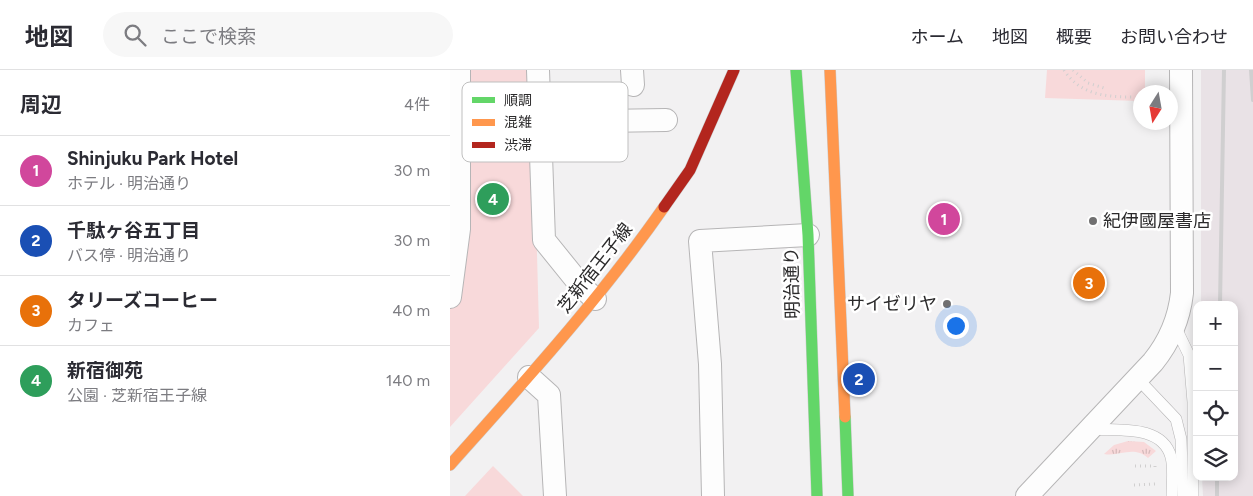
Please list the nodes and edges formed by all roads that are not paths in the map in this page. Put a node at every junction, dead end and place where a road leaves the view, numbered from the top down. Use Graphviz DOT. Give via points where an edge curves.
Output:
graph roads {
  1 [pos="459,70"];
  2 [pos="734,70"];
  3 [pos="796,70"];
  4 [pos="830,70"];
  5 [pos="1181,70"];
  6 [pos="666,120"];
  7 [pos="628,121"];
  8 [pos="541,162"];
  9 [pos="808,235"];
  10 [pos="450,297"];
  11 [pos="595,299"];
  12 [pos="1175,326"];
  13 [pos="529,377"];
  14 [pos="1138,379"];
  15 [pos="1092,428"];
  16 [pos="450,465"];
  17 [pos="555,496"];
  18 [pos="714,496"];
  19 [pos="817,496"];
  20 [pos="848,496"];
  21 [pos="1027,496"];
  22 [pos="1172,496"];
  23 [pos="1183,496"];
  24 [pos="1193,496"];
  1 -- 10 [label="street" via="459,229"];
  2 -- 11 [label="main road, 芝新宿王子線" via="690,170"];
  3 -- 9 [label="main road, 明治通り"];
  4 -- 20 [label="main road"];
  5 -- 12 [label="street" via="1182,293"];
  6 -- 7 [label="street"];
  8 -- 11 [label="street" via="544,240"];
  9 -- 18 [label="street" via="700,242 710,364"];
  9 -- 19 [label="main road, 明治通り"];
  11 -- 13 [label="main road, 芝新宿王子線"];
  12 -- 14 [label="street" via="1162,351"];
  12 -- 24 [label="lane" via="1189,355 1193,402"];
  13 -- 16 [label="main road, 芝新宿王子線"];
  13 -- 17 [label="street" via="549,395"];
  14 -- 15 [label="street"];
  14 -- 23 [label="lane" via="1176,419 1181,439"];
  15 -- 21 [label="street"];
  15 -- 22 [label="lane" via="1142,433 1163,442 1171,457"];
}
